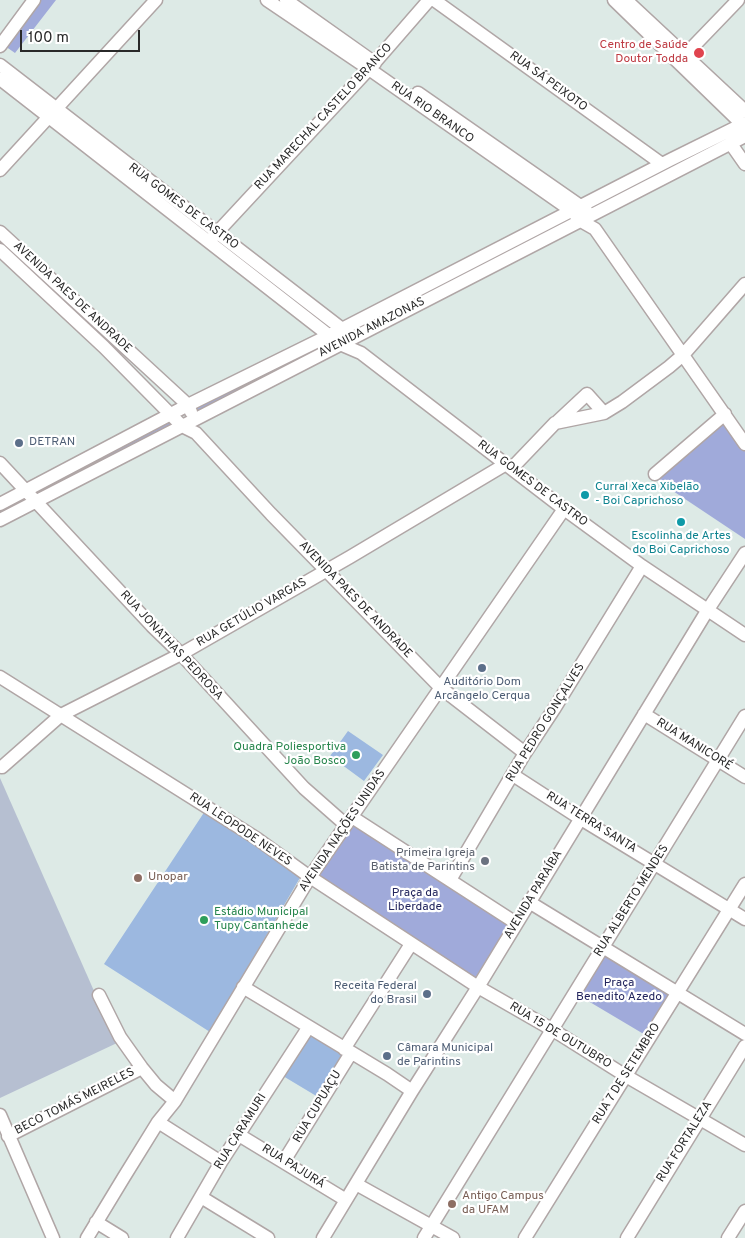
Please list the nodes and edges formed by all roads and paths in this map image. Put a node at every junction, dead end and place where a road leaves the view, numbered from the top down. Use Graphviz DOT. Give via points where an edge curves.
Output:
graph roads {
  1 [pos="34,0"];
  2 [pos="156,0"];
  3 [pos="267,0"];
  4 [pos="286,0"];
  5 [pos="429,0"];
  6 [pos="434,0"];
  7 [pos="449,0"];
  8 [pos="614,0"];
  9 [pos="626,0"];
  10 [pos="738,0"];
  11 [pos="0,46"];
  12 [pos="686,54"];
  13 [pos="0,64"];
  14 [pos="372,66"];
  15 [pos="0,79"];
  16 [pos="745,111"];
  17 [pos="52,112"];
  18 [pos="744,128"];
  19 [pos="731,144"];
  20 [pos="666,162"];
  21 [pos="745,164"];
  22 [pos="0,170"];
  23 [pos="577,208"];
  24 [pos="587,218"];
  25 [pos="0,232"];
  26 [pos="213,237"];
  27 [pos="0,250"];
  28 [pos="745,284"];
  29 [pos="75,301"];
  30 [pos="65,312"];
  31 [pos="342,329"];
  32 [pos="329,335"];
  33 [pos="114,337"];
  34 [pos="352,338"];
  35 [pos="340,344"];
  36 [pos="104,347"];
  37 [pos="361,353"];
  38 [pos="683,355"];
  39 [pos="188,405"];
  40 [pos="604,413"];
  41 [pos="725,414"];
  42 [pos="171,415"];
  43 [pos="195,418"];
  44 [pos="555,424"];
  45 [pos="182,426"];
  46 [pos="196,433"];
  47 [pos="745,444"];
  48 [pos="0,463"];
  49 [pos="509,466"];
  50 [pos="655,474"];
  51 [pos="26,490"];
  52 [pos="36,501"];
  53 [pos="0,504"];
  54 [pos="564,509"];
  55 [pos="0,520"];
  56 [pos="745,553"];
  57 [pos="642,566"];
  58 [pos="326,571"];
  59 [pos="707,611"];
  60 [pos="745,635"];
  61 [pos="181,654"];
  62 [pos="2,680"];
  63 [pos="441,688"];
  64 [pos="644,714"];
  65 [pos="61,715"];
  66 [pos="745,716"];
  67 [pos="525,753"];
  68 [pos="718,760"];
  69 [pos="2,767"];
  70 [pos="513,775"];
  71 [pos="745,777"];
  72 [pos="581,819"];
  73 [pos="349,821"];
  74 [pos="655,863"];
  75 [pos="310,877"];
  76 [pos="450,880"];
  77 [pos="745,884"];
  78 [pos="528,902"];
  79 [pos="729,909"];
  80 [pos="745,919"];
  81 [pos="516,923"];
  82 [pos="411,944"];
  83 [pos="602,947"];
  84 [pos="243,987"];
  85 [pos="478,987"];
  86 [pos="677,992"];
  87 [pos="99,995"];
  88 [pos="308,1028"];
  89 [pos="552,1030"];
  90 [pos="745,1034"];
  91 [pos="745,1046"];
  92 [pos="347,1051"];
  93 [pos="142,1068"];
  94 [pos="626,1076"];
  95 [pos="412,1091"];
  96 [pos="174,1100"];
  97 [pos="0,1115"];
  98 [pos="699,1119"];
  99 [pos="158,1122"];
  100 [pos="239,1135"];
  101 [pos="8,1136"];
  102 [pos="745,1145"];
  103 [pos="284,1161"];
  104 [pos="221,1162"];
  105 [pos="356,1184"];
  106 [pos="201,1197"];
  107 [pos="346,1200"];
  108 [pos="745,1211"];
  109 [pos="96,1222"];
  110 [pos="431,1225"];
  111 [pos="53,1238"];
  112 [pos="87,1238"];
  113 [pos="122,1238"];
  114 [pos="177,1238"];
  115 [pos="268,1238"];
  116 [pos="323,1238"];
  117 [pos="424,1238"];
  118 [pos="453,1238"];
  119 [pos="525,1238"];
  120 [pos="626,1238"];
  121 [pos="728,1238"];
  1 -- 11 [label="street"];
  2 -- 17 [label="street"];
  3 -- 14 [label="street, RUA RIO BRANCO"];
  4 -- 14 [label="street, RUA RIO BRANCO"];
  5 -- 14 [label="street, RUA MARECHAL CASTELO BRANCO"];
  6 -- 20 [label="street, RUA SÁ PEIXOTO"];
  7 -- 20 [label="street, RUA SÁ PEIXOTO"];
  8 -- 18 [label="street"];
  9 -- 12 [label="street"];
  10 -- 12 [label="street"];
  12 -- 16 [label="street"];
  13 -- 17 [label="street, RUA GOMES DE CASTRO"];
  14 -- 23 [label="street, RUA RIO BRANCO"];
  14 -- 26 [label="street, RUA MARECHAL CASTELO BRANCO"];
  15 -- 17 [label="street, RUA GOMES DE CASTRO"];
  17 -- 22 [label="street"];
  17 -- 26 [label="street, RUA GOMES DE CASTRO"];
  18 -- 19 [label="street, AVENIDA AMAZONAS"];
  18 -- 20 [label="street, AVENIDA AMAZONAS"];
  19 -- 21 [label="street"];
  19 -- 24 [label="street, AVENIDA AMAZONAS"];
  20 -- 23 [label="street, AVENIDA AMAZONAS"];
  23 -- 24 [label="street, RUA RIO BRANCO"];
  23 -- 31 [label="street, AVENIDA AMAZONAS"];
  24 -- 34 [label="street, AVENIDA AMAZONAS"];
  24 -- 38 [label="street, RUA RIO BRANCO"];
  25 -- 29 [label="street, AVENIDA PAES DE ANDRADE"];
  26 -- 31 [label="street, RUA GOMES DE CASTRO"];
  26 -- 32 [label="street, RUA GOMES DE CASTRO"];
  27 -- 30 [label="street, AVENIDA PAES DE ANDRADE"];
  28 -- 38 [label="street"];
  29 -- 30 [label="street"];
  29 -- 33 [label="street, AVENIDA PAES DE ANDRADE"];
  30 -- 36 [label="street, AVENIDA PAES DE ANDRADE"];
  31 -- 32 [label="street, AVENIDA AMAZONAS"];
  31 -- 34 [label="street, RUA GOMES DE CASTRO"];
  32 -- 35 [label="street, RUA GOMES DE CASTRO"];
  32 -- 39 [label="street, AVENIDA AMAZONAS"];
  33 -- 36 [label="street"];
  33 -- 39 [label="street, AVENIDA PAES DE ANDRADE"];
  34 -- 35 [label="street, AVENIDA AMAZONAS"];
  34 -- 37 [label="street, RUA GOMES DE CASTRO"];
  35 -- 37 [label="street, RUA GOMES DE CASTRO"];
  35 -- 43 [label="street, AVENIDA AMAZONAS"];
  36 -- 42 [label="street, AVENIDA PAES DE ANDRADE"];
  37 -- 49 [label="street, RUA GOMES DE CASTRO"];
  38 -- 40 [label="street"];
  38 -- 41 [label="street, RUA RIO BRANCO"];
  39 -- 42 [label="street, AVENIDA AMAZONAS"];
  39 -- 43 [label="street, AVENIDA PAES DE ANDRADE"];
  40 -- 44 [label="street"];
  40 -- 44 [label="street, RUA GETÚLIO VARGAS" via="590,395 585,394"];
  41 -- 47 [label="street, RUA RIO BRANCO"];
  41 -- 50 [label="street"];
  42 -- 45 [label="street, AVENIDA PAES DE ANDRADE"];
  42 -- 51 [label="street, AVENIDA AMAZONAS"];
  43 -- 45 [label="street, AVENIDA AMAZONAS"];
  43 -- 46 [label="street, AVENIDA PAES DE ANDRADE"];
  44 -- 49 [label="street, RUA GETÚLIO VARGAS"];
  45 -- 46 [label="street, AVENIDA PAES DE ANDRADE"];
  45 -- 52 [label="street, AVENIDA AMAZONAS"];
  46 -- 58 [label="street, AVENIDA PAES DE ANDRADE"];
  48 -- 51 [label="street, RUA JONATHAS PEDROSA"];
  49 -- 54 [label="street, RUA GOMES DE CASTRO"];
  49 -- 58 [label="street, RUA GETÚLIO VARGAS"];
  51 -- 52 [label="street, RUA JONATHAS PEDROSA"];
  51 -- 53 [label="street, AVENIDA AMAZONAS"];
  52 -- 55 [label="street, AVENIDA AMAZONAS"];
  52 -- 61 [label="street, RUA JONATHAS PEDROSA"];
  54 -- 57 [label="street, RUA GOMES DE CASTRO"];
  54 -- 63 [label="street, AVENIDA NAÇÕES UNIDAS"];
  56 -- 59 [label="street, AVENIDA PARAÍBA"];
  57 -- 59 [label="street, RUA GOMES DE CASTRO"];
  57 -- 67 [label="street, RUA PEDRO GONÇALVES"];
  58 -- 61 [label="street, RUA GETÚLIO VARGAS"];
  58 -- 63 [label="street, AVENIDA PAES DE ANDRADE"];
  59 -- 60 [label="street, RUA GOMES DE CASTRO"];
  59 -- 64 [label="street, AVENIDA PARAÍBA"];
  61 -- 65 [label="street, RUA GETÚLIO VARGAS"];
  61 -- 73 [label="street, RUA JONATHAS PEDROSA" via="304,788"];
  62 -- 65 [label="street, RUA LEOPODE NEVES"];
  63 -- 67 [label="street, AVENIDA PAES DE ANDRADE"];
  63 -- 73 [label="street, AVENIDA NAÇÕES UNIDAS"];
  64 -- 68 [label="street, RUA MANICORÉ"];
  64 -- 72 [label="street, AVENIDA PARAÍBA"];
  65 -- 69 [label="street, RUA GETÚLIO VARGAS"];
  65 -- 75 [label="street, RUA LEOPODE NEVES" via="256,838"];
  66 -- 68 [label="street, RUA ALBERTO MENDES"];
  67 -- 70 [label="street, RUA PEDRO GONÇALVES"];
  68 -- 71 [label="street, RUA MANICORÉ"];
  68 -- 74 [label="street, RUA ALBERTO MENDES"];
  70 -- 72 [label="street, RUA TERRA SANTA"];
  70 -- 76 [label="street, RUA PEDRO GONÇALVES"];
  72 -- 74 [label="street, RUA TERRA SANTA"];
  72 -- 78 [label="street, AVENIDA PARAÍBA"];
  73 -- 75 [label="street, AVENIDA NAÇÕES UNIDAS"];
  73 -- 76 [label="street, RUA JONATHAS PEDROSA"];
  74 -- 79 [label="street, RUA TERRA SANTA"];
  74 -- 83 [label="street, RUA ALBERTO MENDES"];
  75 -- 82 [label="street, RUA LEOPODE NEVES"];
  75 -- 84 [label="street, AVENIDA NAÇÕES UNIDAS"];
  76 -- 81 [label="street, RUA JONATHAS PEDROSA"];
  77 -- 79 [label="street, RUA 7 DE SETEMBRO"];
  78 -- 81 [label="street, AVENIDA PARAÍBA"];
  78 -- 83 [label="street"];
  79 -- 80 [label="street, RUA TERRA SANTA"];
  79 -- 86 [label="street, RUA 7 DE SETEMBRO"];
  81 -- 85 [label="street, AVENIDA PARAÍBA"];
  82 -- 85 [label="street, RUA LEOPODE NEVES"];
  82 -- 92 [label="street"];
  83 -- 86 [label="street"];
  83 -- 89 [label="street, RUA ALBERTO MENDES"];
  84 -- 88 [label="street"];
  84 -- 96 [label="street, AVENIDA NAÇÕES UNIDAS"];
  85 -- 89 [label="street, RUA 15 DE OUTUBRO"];
  85 -- 95 [label="street, AVENIDA PARAÍBA"];
  86 -- 90 [label="street"];
  86 -- 94 [label="street, RUA 7 DE SETEMBRO"];
  87 -- 93 [label="street, BECO TOMÁS MEIRELES" via="120,1037"];
  88 -- 92 [label="street"];
  88 -- 100 [label="street, RUA CARAMURI"];
  89 -- 94 [label="street, RUA 15 DE OUTUBRO"];
  89 -- 110 [label="street, RUA ALBERTO MENDES"];
  91 -- 98 [label="street, RUA FORTALEZA"];
  92 -- 95 [label="street"];
  92 -- 103 [label="street, RUA CUPUAÇU"];
  93 -- 96 [label="street, BECO TOMÁS MEIRELES"];
  93 -- 101 [label="street, BECO TOMÁS MEIRELES"];
  94 -- 98 [label="street, RUA 15 DE OUTUBRO"];
  94 -- 119 [label="street, RUA 7 DE SETEMBRO"];
  95 -- 105 [label="street, AVENIDA PARAÍBA"];
  96 -- 99 [label="street, AVENIDA NAÇÕES UNIDAS"];
  97 -- 101 [label="street"];
  98 -- 102 [label="street, RUA 15 DE OUTUBRO"];
  98 -- 120 [label="street, RUA FORTALEZA"];
  99 -- 104 [label="street"];
  99 -- 109 [label="street, AVENIDA NAÇÕES UNIDAS"];
  100 -- 103 [label="street, RUA PAJURÁ"];
  100 -- 104 [label="street, RUA CARAMURI"];
  101 -- 111 [label="street"];
  103 -- 107 [label="street, RUA PAJURÁ"];
  104 -- 106 [label="street, RUA CARAMURI"];
  105 -- 107 [label="street, AVENIDA PARAÍBA"];
  105 -- 110 [label="street"];
  106 -- 114 [label="street, RUA CARAMURI"];
  106 -- 115 [label="street"];
  107 -- 116 [label="street, AVENIDA PARAÍBA"];
  108 -- 121 [label="street"];
  109 -- 112 [label="street, AVENIDA NAÇÕES UNIDAS"];
  109 -- 113 [label="street"];
  110 -- 117 [label="street, RUA ALBERTO MENDES"];
  110 -- 118 [label="street"];
}
